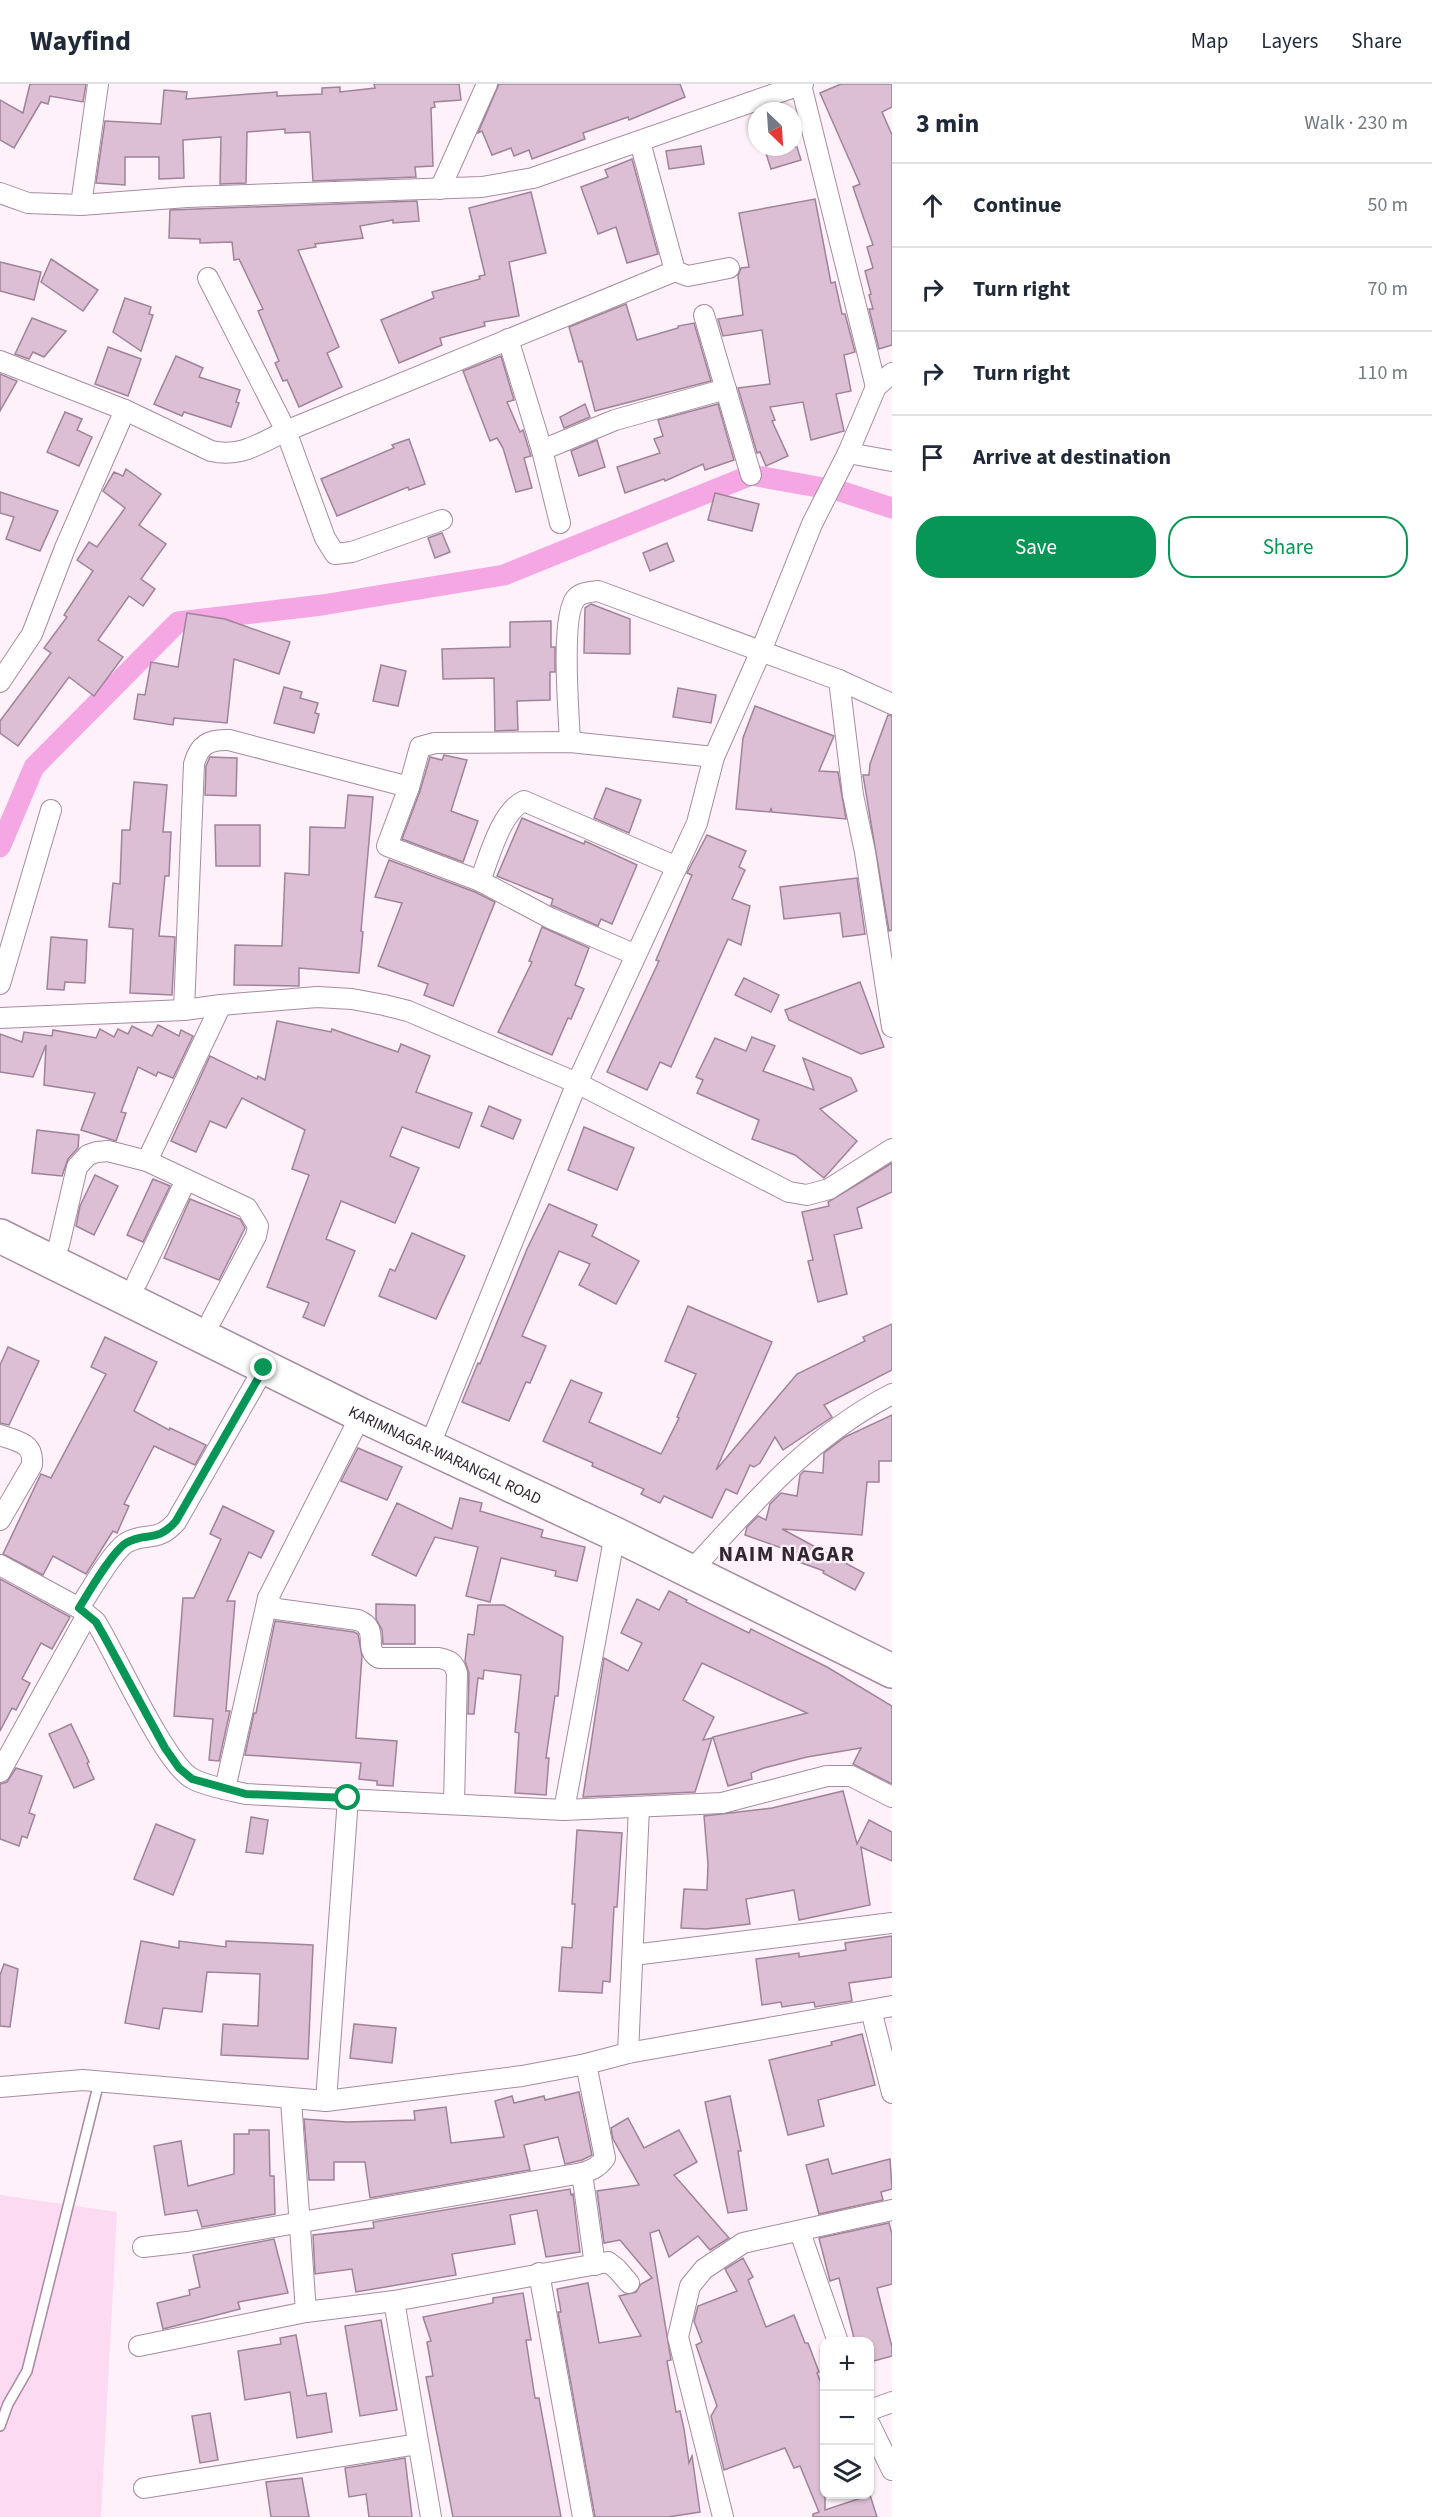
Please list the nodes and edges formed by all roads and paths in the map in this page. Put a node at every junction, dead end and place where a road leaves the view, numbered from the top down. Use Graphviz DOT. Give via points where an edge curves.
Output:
graph roads {
  1 [pos="98,84"];
  2 [pos="487,84"];
  3 [pos="802,84"];
  4 [pos="640,142"];
  5 [pos="440,189"];
  6 [pos="0,193"];
  7 [pos="81,205"];
  8 [pos="729,268"];
  9 [pos="675,271"];
  10 [pos="208,278"];
  11 [pos="704,315"];
  12 [pos="508,339"];
  13 [pos="0,361"];
  14 [pos="892,374"];
  15 [pos="876,387"];
  16 [pos="726,389"];
  17 [pos="125,410"];
  18 [pos="286,431"];
  19 [pos="542,450"];
  20 [pos="846,456"];
  21 [pos="892,461"];
  22 [pos="751,476"];
  23 [pos="442,520"];
  24 [pos="560,523"];
  25 [pos="761,651"];
  26 [pos="838,680"];
  27 [pos="0,682"];
  28 [pos="892,704"];
  29 [pos="570,742"];
  30 [pos="714,757"];
  31 [pos="409,787"];
  32 [pos="51,810"];
  33 [pos="677,867"];
  34 [pos="480,880"];
  35 [pos="636,955"];
  36 [pos="0,984"];
  37 [pos="221,1005"];
  38 [pos="184,1010"];
  39 [pos="0,1018"];
  40 [pos="892,1026"];
  41 [pos="577,1083"];
  42 [pos="892,1149"];
  43 [pos="147,1161"];
  44 [pos="186,1180"];
  45 [pos="0,1217"];
  46 [pos="0,1236"];
  47 [pos="59,1245"];
  48 [pos="137,1282"];
  49 [pos="212,1319"];
  50 [pos="264,1368"];
  51 [pos="892,1394"];
  52 [pos="361,1415"];
  53 [pos="0,1435"];
  54 [pos="433,1437"];
  55 [pos="0,1520"];
  56 [pos="615,1534"];
  57 [pos="698,1563"];
  58 [pos="0,1565"];
  59 [pos="268,1598"];
  60 [pos="83,1611"];
  61 [pos="892,1646"];
  62 [pos="892,1671"];
  63 [pos="0,1772"];
  64 [pos="225,1789"];
  65 [pos="892,1797"];
  66 [pos="348,1798"];
  67 [pos="454,1804"];
  68 [pos="639,1807"];
  69 [pos="564,1810"];
  70 [pos="892,1923"];
  71 [pos="633,1955"];
  72 [pos="892,2006"];
  73 [pos="871,2010"];
  74 [pos="628,2053"];
  75 [pos="586,2064"];
  76 [pos="99,2082"];
  77 [pos="0,2087"];
  78 [pos="892,2093"];
  79 [pos="291,2100"];
  80 [pos="326,2101"];
  81 [pos="582,2173"];
  82 [pos="892,2210"];
  83 [pos="300,2223"];
  84 [pos="800,2232"];
  85 [pos="143,2247"];
  86 [pos="595,2265"];
  87 [pos="539,2273"];
  88 [pos="629,2283"];
  89 [pos="393,2301"];
  90 [pos="306,2312"];
  91 [pos="836,2337"];
  92 [pos="139,2346"];
  93 [pos="892,2402"];
  94 [pos="874,2409"];
  95 [pos="0,2426"];
  96 [pos="874,2433"];
  97 [pos="418,2444"];
  98 [pos="892,2470"];
  99 [pos="144,2487"];
  100 [pos="431,2517"];
  101 [pos="583,2517"];
  102 [pos="723,2517"];
  1 -- 7 [label="street"];
  2 -- 5 [label="street"];
  3 -- 4 [label="street"];
  3 -- 15 [label="street"];
  4 -- 5 [label="street" via="533,178"];
  4 -- 9 [label="street"];
  5 -- 7 [label="street" via="187,197"];
  6 -- 7 [label="street" via="28,203"];
  8 -- 9 [label="street" via="688,276"];
  9 -- 12 [label="street"];
  10 -- 18 [label="street"];
  11 -- 16 [label="street"];
  12 -- 18 [label="street"];
  12 -- 19 [label="street"];
  13 -- 17 [label="street"];
  14 -- 15 [label="street"];
  15 -- 20 [label="street"];
  16 -- 19 [label="street" via="615,420"];
  16 -- 22 [label="street"];
  17 -- 18 [label="street" via="211,451 226,454 238,453"];
  17 -- 27 [label="street" via="32,634"];
  18 -- 23 [label="street" via="325,538 335,554 352,552"];
  19 -- 24 [label="street"];
  20 -- 21 [label="street"];
  20 -- 25 [label="street" via="812,524"];
  25 -- 26 [label="street"];
  25 -- 29 [label="street" via="598,591 583,593 575,599 567,621"];
  25 -- 30 [label="street"];
  26 -- 28 [label="street"];
  26 -- 40 [label="street"];
  29 -- 30 [label="street"];
  29 -- 31 [label="street" via="427,744 420,747"];
  30 -- 33 [label="street" via="697,823"];
  31 -- 34 [label="street" via="387,846"];
  31 -- 38 [label="street" via="229,740 213,740 203,745 194,764"];
  32 -- 36 [label="street"];
  33 -- 34 [label="street" via="524,801 507,816"];
  33 -- 35 [label="street"];
  34 -- 35 [label="street" via="550,918"];
  35 -- 41 [label="street"];
  37 -- 38 [label="street"];
  37 -- 41 [label="street" via="317,997 384,1005 408,1011"];
  37 -- 43 [label="street"];
  38 -- 39 [label="street"];
  41 -- 42 [label="street" via="789,1192 807,1195 829,1188"];
  41 -- 54 [label="street"];
  43 -- 44 [label="street"];
  43 -- 47 [label="street" via="108,1151 97,1152 82,1161 77,1167"];
  44 -- 48 [label="street"];
  44 -- 49 [label="street" via="247,1208 258,1226"];
  45 -- 47 [label="highway, KARIMNAGAR-WARANGAL ROAD"];
  46 -- 50 [label="highway, KARIMNAGAR-WARANGAL ROAD"];
  47 -- 48 [label="highway, KARIMNAGAR-WARANGAL ROAD"];
  48 -- 49 [label="highway, KARIMNAGAR-WARANGAL ROAD"];
  49 -- 54 [label="highway, KARIMNAGAR-WARANGAL ROAD"];
  50 -- 52 [label="highway, KARIMNAGAR-WARANGAL ROAD"];
  50 -- 60 [label="street" via="176,1521 160,1535 139,1538 119,1548"];
  51 -- 57 [label="street" via="863,1410 779,1475"];
  52 -- 54 [label="highway, KARIMNAGAR-WARANGAL ROAD"];
  52 -- 59 [label="street"];
  53 -- 55 [label="street" via="26,1444 31,1450 32,1465"];
  54 -- 56 [label="highway, KARIMNAGAR-WARANGAL ROAD"];
  54 -- 57 [label="highway, KARIMNAGAR-WARANGAL ROAD"];
  56 -- 57 [label="highway, KARIMNAGAR-WARANGAL ROAD"];
  56 -- 69 [label="street"];
  57 -- 61 [label="highway, KARIMNAGAR-WARANGAL ROAD"];
  57 -- 62 [label="highway, KARIMNAGAR-WARANGAL ROAD"];
  58 -- 60 [label="street"];
  59 -- 64 [label="street"];
  59 -- 67 [label="street" via="277,1609 365,1623 370,1628 372,1650 379,1658 440,1658 455,1666"];
  60 -- 63 [label="street"];
  60 -- 64 [label="street" via="96,1622 179,1768 192,1779"];
  64 -- 66 [label="street" via="246,1794"];
  65 -- 68 [label="street" via="851,1776 827,1776 722,1803"];
  66 -- 67 [label="street"];
  66 -- 80 [label="street"];
  67 -- 69 [label="street"];
  68 -- 69 [label="street"];
  68 -- 71 [label="street"];
  70 -- 71 [label="street"];
  71 -- 74 [label="street"];
  72 -- 73 [label="street"];
  73 -- 74 [label="street"];
  73 -- 78 [label="street"];
  74 -- 75 [label="street"];
  75 -- 80 [label="street"];
  75 -- 81 [label="street" via="605,2158"];
  76 -- 77 [label="street"];
  76 -- 79 [label="street"];
  76 -- 95 [label="lane" via="27,2371"];
  79 -- 80 [label="street"];
  79 -- 83 [label="street"];
  81 -- 83 [label="street"];
  81 -- 86 [label="street"];
  82 -- 84 [label="street"];
  83 -- 85 [label="street"];
  83 -- 90 [label="street"];
  84 -- 91 [label="street"];
  84 -- 102 [label="street" via="743,2243 721,2256 690,2286 683,2310 678,2337"];
  86 -- 87 [label="street"];
  86 -- 88 [label="street" via="608,2262"];
  87 -- 89 [label="street"];
  87 -- 101 [label="street"];
  89 -- 90 [label="street"];
  89 -- 97 [label="street"];
  90 -- 92 [label="street"];
  93 -- 94 [label="street"];
  96 -- 98 [label="street"];
  97 -- 99 [label="street"];
  97 -- 100 [label="street"];
}
